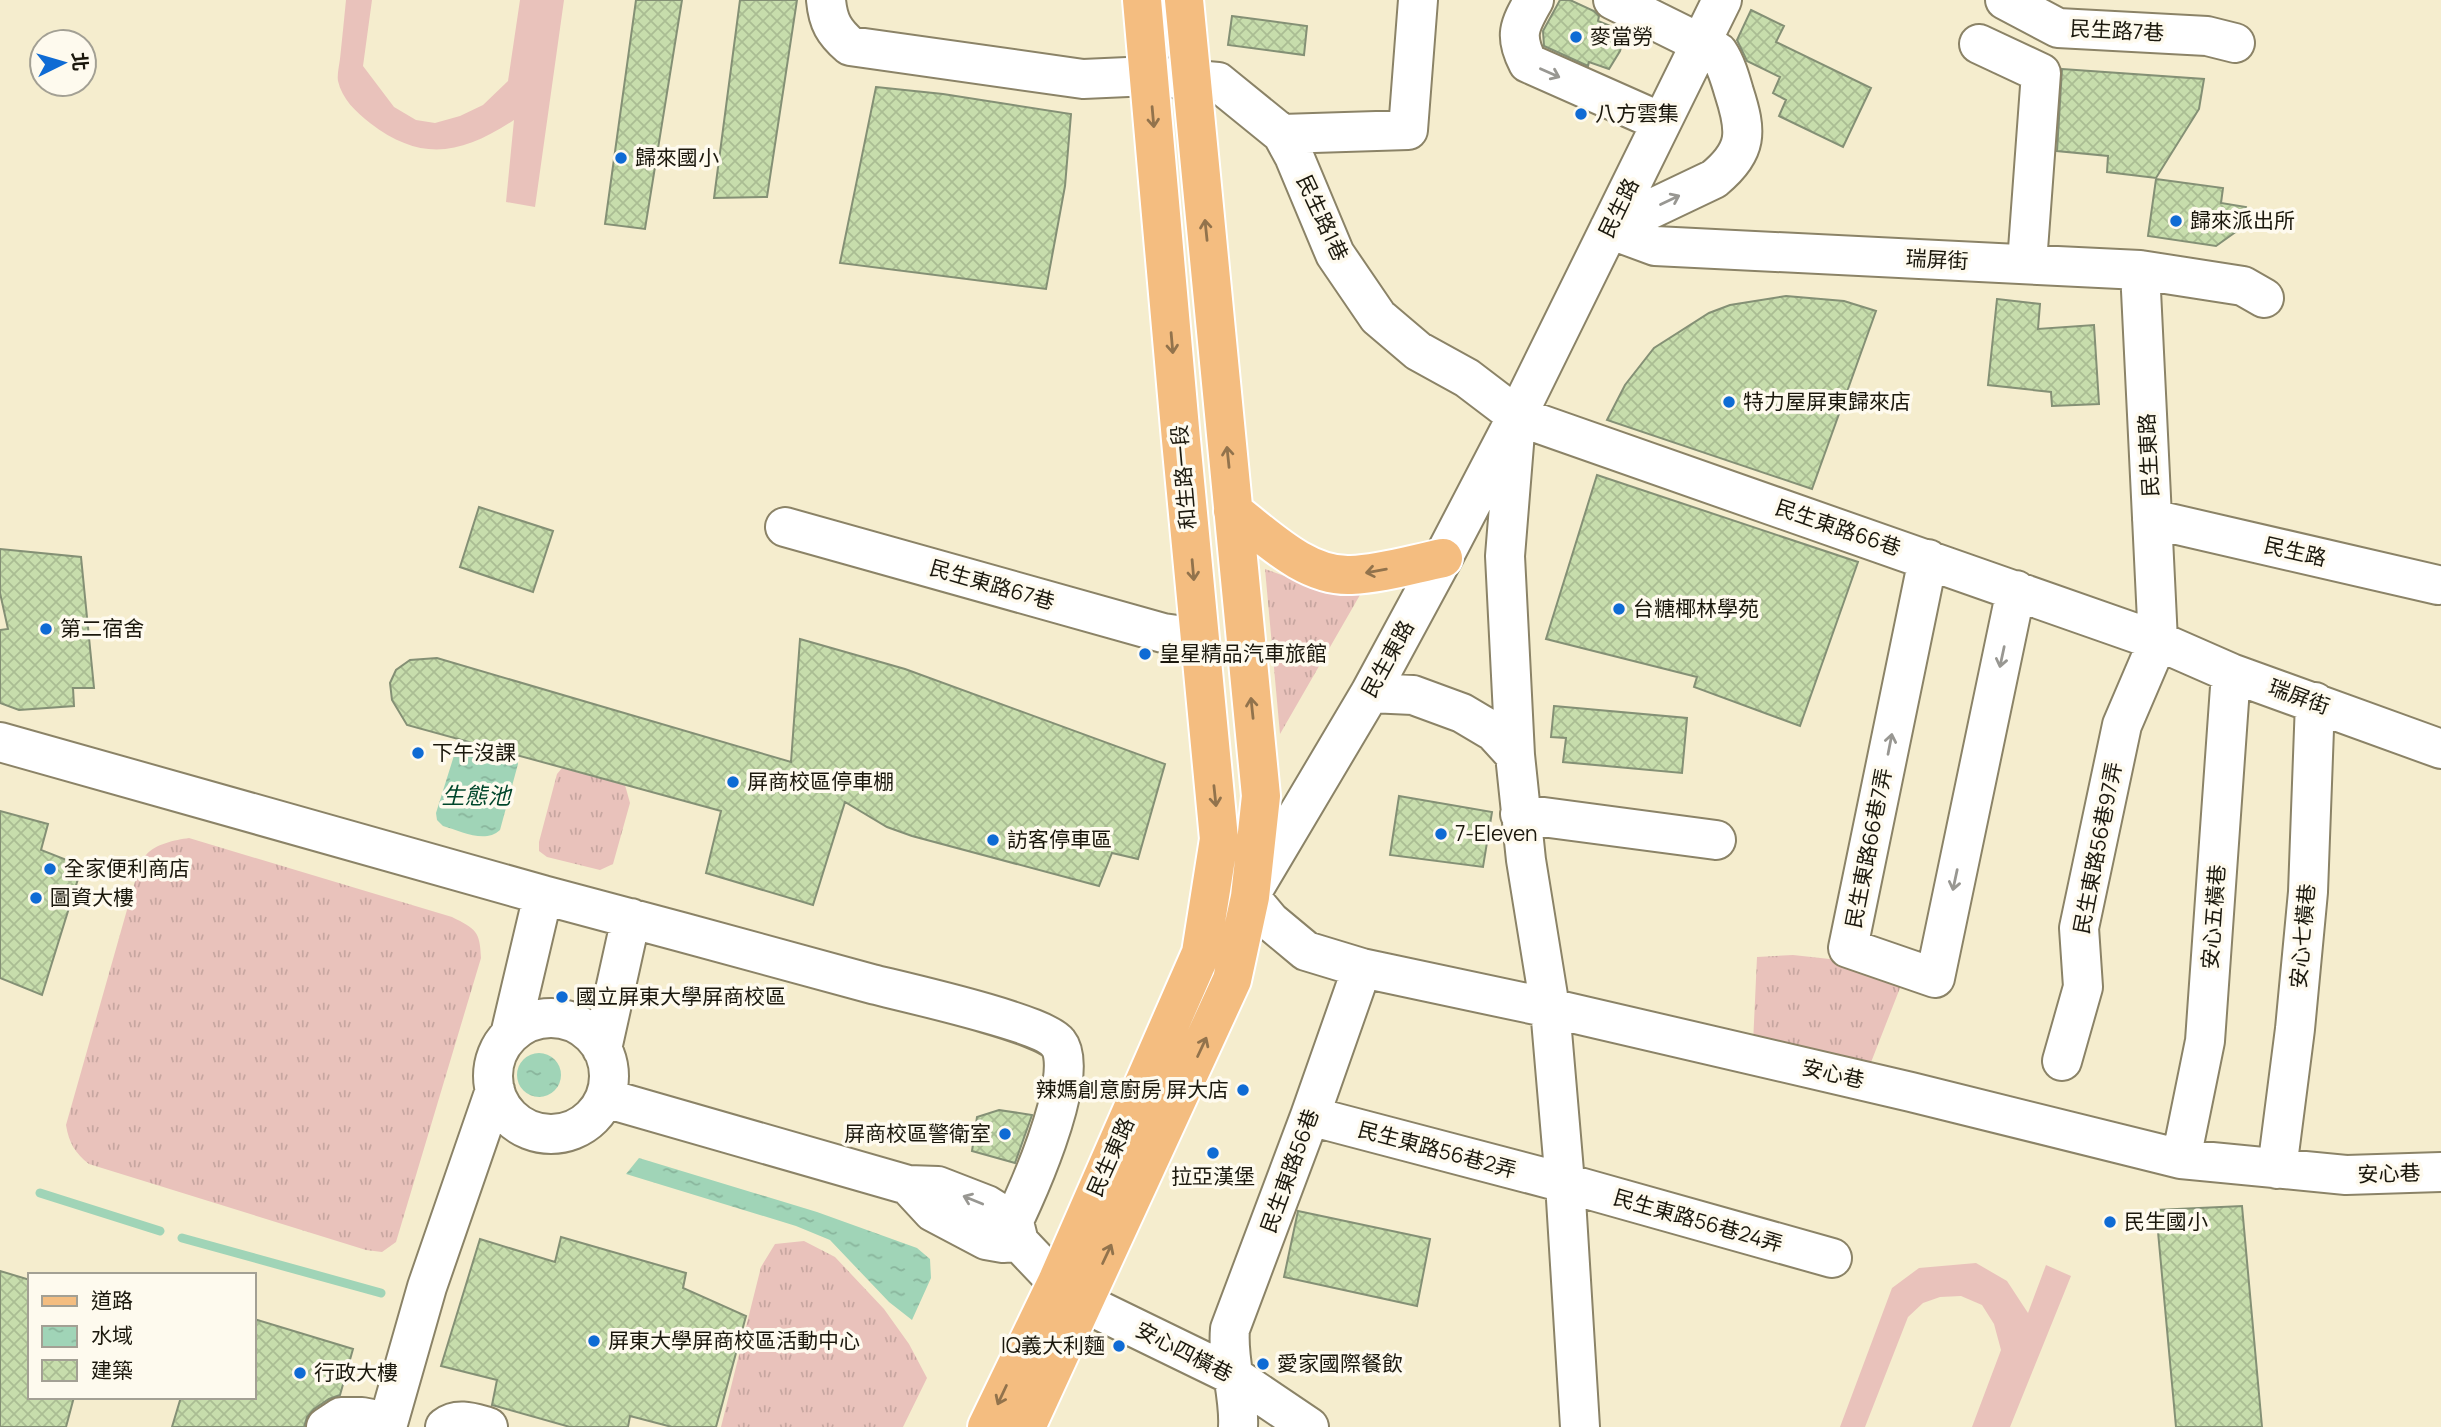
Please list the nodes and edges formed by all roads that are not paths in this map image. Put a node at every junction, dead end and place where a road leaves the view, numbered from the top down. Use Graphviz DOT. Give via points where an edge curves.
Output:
graph roads {
  1 [pos="1142,0"];
  2 [pos="1184,0"];
  3 [pos="1418,0"];
  4 [pos="1534,0"];
  5 [pos="1613,0"];
  6 [pos="1721,0"];
  7 [pos="2005,0"];
  8 [pos="826,7"];
  9 [pos="1701,42"];
  10 [pos="2235,43"];
  11 [pos="1979,44"];
  12 [pos="1150,76"];
  13 [pos="1192,79"];
  14 [pos="1661,122"];
  15 [pos="1282,134"];
  16 [pos="1609,229"];
  17 [pos="2027,264"];
  18 [pos="2140,270"];
  19 [pos="2264,298"];
  20 [pos="1517,416"];
  21 [pos="1233,511"];
  22 [pos="2152,519"];
  23 [pos="785,527"];
  24 [pos="1443,558"];
  25 [pos="1928,559"];
  26 [pos="2438,585"];
  27 [pos="2016,590"];
  28 [pos="1199,638"];
  29 [pos="2158,640"];
  30 [pos="2231,673"];
  31 [pos="1370,693"];
  32 [pos="2315,702"];
  33 [pos="0,742"];
  34 [pos="2441,749"];
  35 [pos="1515,755"];
  36 [pos="1520,814"];
  37 [pos="1716,839"];
  38 [pos="543,895"];
  39 [pos="1250,897"];
  40 [pos="631,918"];
  41 [pos="1201,953"];
  42 [pos="1362,968"];
  43 [pos="1550,1008"];
  44 [pos="510,1035"];
  45 [pos="602,1049"];
  46 [pos="2062,1061"];
  47 [pos="495,1090"];
  48 [pos="605,1098"];
  49 [pos="1310,1116"];
  50 [pos="2181,1159"];
  51 [pos="2277,1169"];
  52 [pos="2441,1172"];
  53 [pos="1565,1183"];
  54 [pos="1290,1209"];
  55 [pos="1012,1236"];
  56 [pos="1832,1258"];
  57 [pos="1258,1260"];
  58 [pos="1070,1293"];
  59 [pos="1232,1375"];
  60 [pos="388,1424"];
  61 [pos="326,1427"];
  62 [pos="445,1427"];
  63 [pos="488,1427"];
  64 [pos="987,1427"];
  65 [pos="1026,1427"];
  66 [pos="1238,1427"];
  67 [pos="1309,1427"];
  68 [pos="1580,1427"];
  1 -- 12 [label="main road, 和生路一段"];
  2 -- 13 [label="main road"];
  3 -- 15 [label="street" via="1408,130"];
  4 -- 14 [label="street, one-way" via="1520,34 1519,45 1528,63"];
  5 -- 9 [label="street"];
  6 -- 9 [label="street, 民生路"];
  7 -- 10 [label="street, 民生路7巷" via="2058,28 2207,36"];
  8 -- 12 [label="street, 民生路1巷" via="834,32 850,46 1083,79"];
  9 -- 14 [label="street, 民生路"];
  16 -- 9 [label="street, one-way" via="1714,179 1740,150 1742,119 1729,75 1718,52"];
  11 -- 17 [label="street" via="2041,73"];
  12 -- 13 [label="street, 民生路1巷"];
  12 -- 28 [label="main road, 和生路一段, one-way"];
  13 -- 15 [label="street, 民生路1巷" via="1218,82"];
  21 -- 13 [label="main road, one-way"];
  14 -- 16 [label="street, 民生路"];
  15 -- 20 [label="street, 民生路1巷" via="1335,254 1378,317 1418,351 1468,378"];
  16 -- 17 [label="street, 瑞屏街" via="1656,246"];
  16 -- 20 [label="street, 民生路"];
  17 -- 18 [label="street, 瑞屏街"];
  18 -- 19 [label="street, 瑞屏街" via="2243,286"];
  18 -- 22 [label="street, 民生東路"];
  20 -- 24 [label="street, 民生東路"];
  20 -- 25 [label="street, 民生東路66巷"];
  20 -- 35 [label="street" via="1505,556"];
  24 -- 21 [label="main road, one-way" via="1351,575 1326,572 1291,556"];
  39 -- 21 [label="main road, one-way" via="1261,796"];
  22 -- 26 [label="street, 民生路"];
  22 -- 29 [label="street, 民生東路"];
  23 -- 28 [label="street, 民生東路67巷" via="1164,633"];
  24 -- 31 [label="street, 民生東路"];
  25 -- 27 [label="street, 民生東路66巷"];
  27 -- 25 [label="street, 民生東路66巷7弄, one-way" via="1935,978 1849,948"];
  27 -- 29 [label="street, 民生東路66巷"];
  28 -- 41 [label="main road, 和生路一段, one-way" via="1219,839"];
  29 -- 30 [label="street, 瑞屏街"];
  29 -- 46 [label="street, 民生東路56巷97弄" via="2122,724 2079,928 2082,987"];
  30 -- 32 [label="street, 瑞屏街"];
  30 -- 50 [label="street, 安心五橫巷" via="2205,1041"];
  31 -- 35 [label="street" via="1413,695 1462,713 1494,732"];
  31 -- 39 [label="street, 民生東路"];
  32 -- 34 [label="street, 瑞屏街"];
  32 -- 51 [label="street, 安心七橫巷" via="2308,892"];
  33 -- 38 [label="street"];
  35 -- 36 [label="street"];
  36 -- 37 [label="street"];
  36 -- 43 [label="street"];
  38 -- 40 [label="street"];
  38 -- 44 [label="street"];
  39 -- 41 [label="street, 民生東路"];
  39 -- 42 [label="street, 安心巷" via="1306,951"];
  58 -- 39 [label="main road, 民生東路, one-way" via="1232,981"];
  40 -- 45 [label="street"];
  40 -- 55 [label="street" via="1039,1030 1058,1042 1065,1058 1064,1080"];
  41 -- 58 [label="main road, 民生東路"];
  42 -- 43 [label="street, 安心巷"];
  42 -- 49 [label="street, 民生東路56巷"];
  43 -- 50 [label="street, 安心巷"];
  43 -- 53 [label="street"];
  44 -- 45 [label="street" via="542,1019 560,1019 577,1024"];
  44 -- 47 [label="street" via="496,1060"];
  45 -- 48 [label="street" via="608,1066"];
  47 -- 48 [label="street" via="512,1119 547,1135 584,1125"];
  47 -- 60 [label="street" via="427,1287"];
  48 -- 55 [label="street" via="908,1185 933,1212 986,1240"];
  49 -- 53 [label="street, 民生東路56巷2弄"];
  49 -- 57 [label="street, 民生東路56巷"];
  50 -- 51 [label="street, 安心巷"];
  51 -- 52 [label="street, 安心巷" via="2346,1175"];
  53 -- 56 [label="street, 民生東路56巷24弄"];
  53 -- 68 [label="street"];
  54 -- 57 [label="street" via="1279,1259 1269,1263"];
  55 -- 58 [label="street"];
  57 -- 59 [label="street, 民生東路56巷" via="1230,1329"];
  58 -- 59 [label="street, 安心四橫巷"];
  58 -- 64 [label="main road, 民生東路, one-way"];
  58 -- 65 [label="main road, 民生東路"];
  59 -- 66 [label="street, 民生東路56巷" via="1239,1405"];
  59 -- 67 [label="street, 安心四橫巷"];
  60 -- 61 [label="street" via="341,1417"];
  62 -- 63 [label="street" via="464,1421"];
}
